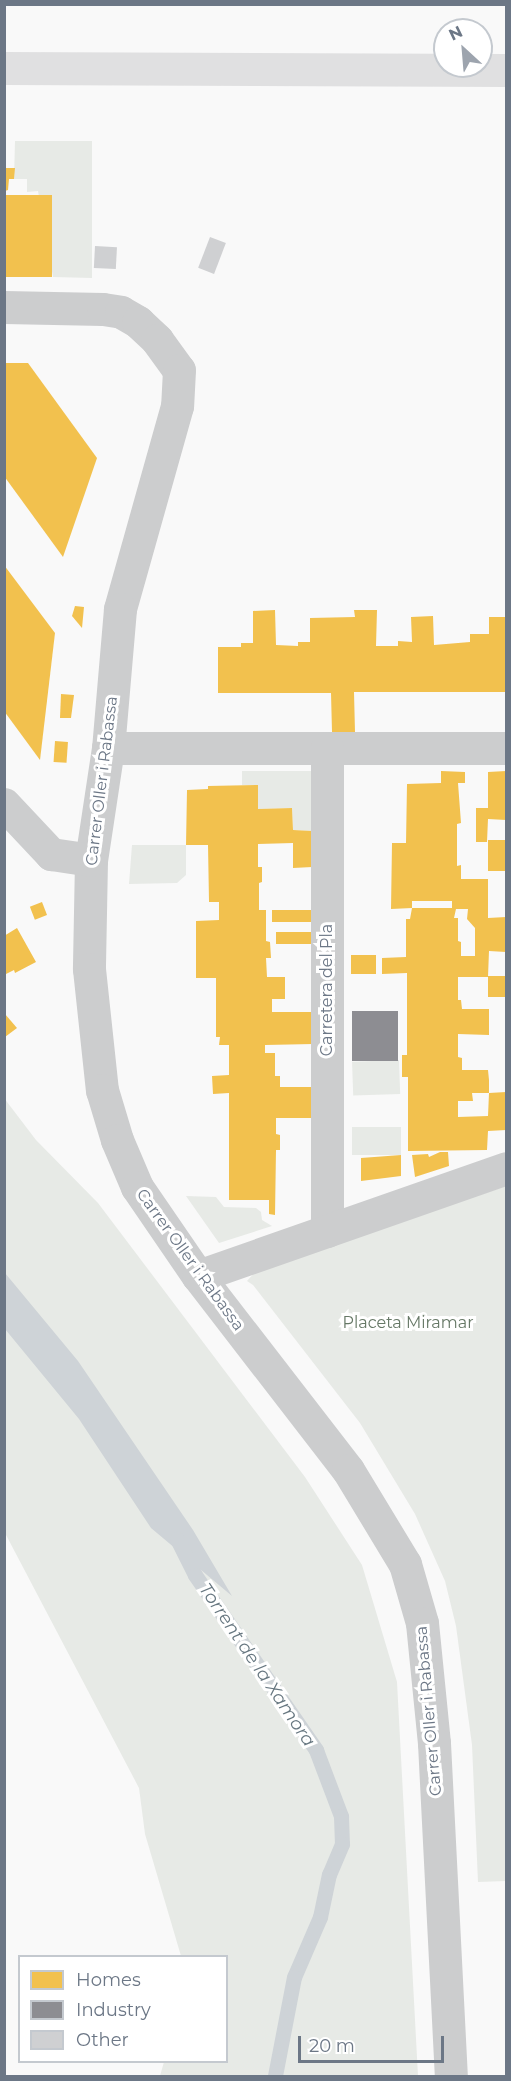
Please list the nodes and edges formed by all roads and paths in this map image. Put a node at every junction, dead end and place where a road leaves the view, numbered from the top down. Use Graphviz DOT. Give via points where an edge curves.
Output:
graph roads {
  1 [pos="4,68"];
  2 [pos="507,70"];
  3 [pos="4,307"];
  4 [pos="108,748"];
  5 [pos="327,748"];
  6 [pos="507,748"];
  7 [pos="4,804"];
  8 [pos="91,860"];
  9 [pos="507,1168"];
  10 [pos="327,1231"];
  11 [pos="198,1276"];
  12 [pos="451,2076"];
  1 -- 2 [label="main road"];
  3 -- 4 [label="street, Carrer Oller i Rabassa" via="121,312 157,340 179,370 177,406 124,592"];
  4 -- 5 [label="street"];
  4 -- 8 [label="street, Carrer Oller i Rabassa"];
  5 -- 6 [label="street"];
  5 -- 10 [label="street, Carretera del Pla"];
  7 -- 8 [label="street" via="51,854"];
  8 -- 11 [label="street, Carrer Oller i Rabassa" via="89,969 102,1090 137,1187"];
  9 -- 10 [label="street"];
  10 -- 11 [label="street"];
  11 -- 12 [label="street, Carrer Oller i Rabassa" via="348,1470 405,1564 422,1623 434,1743"];
}
